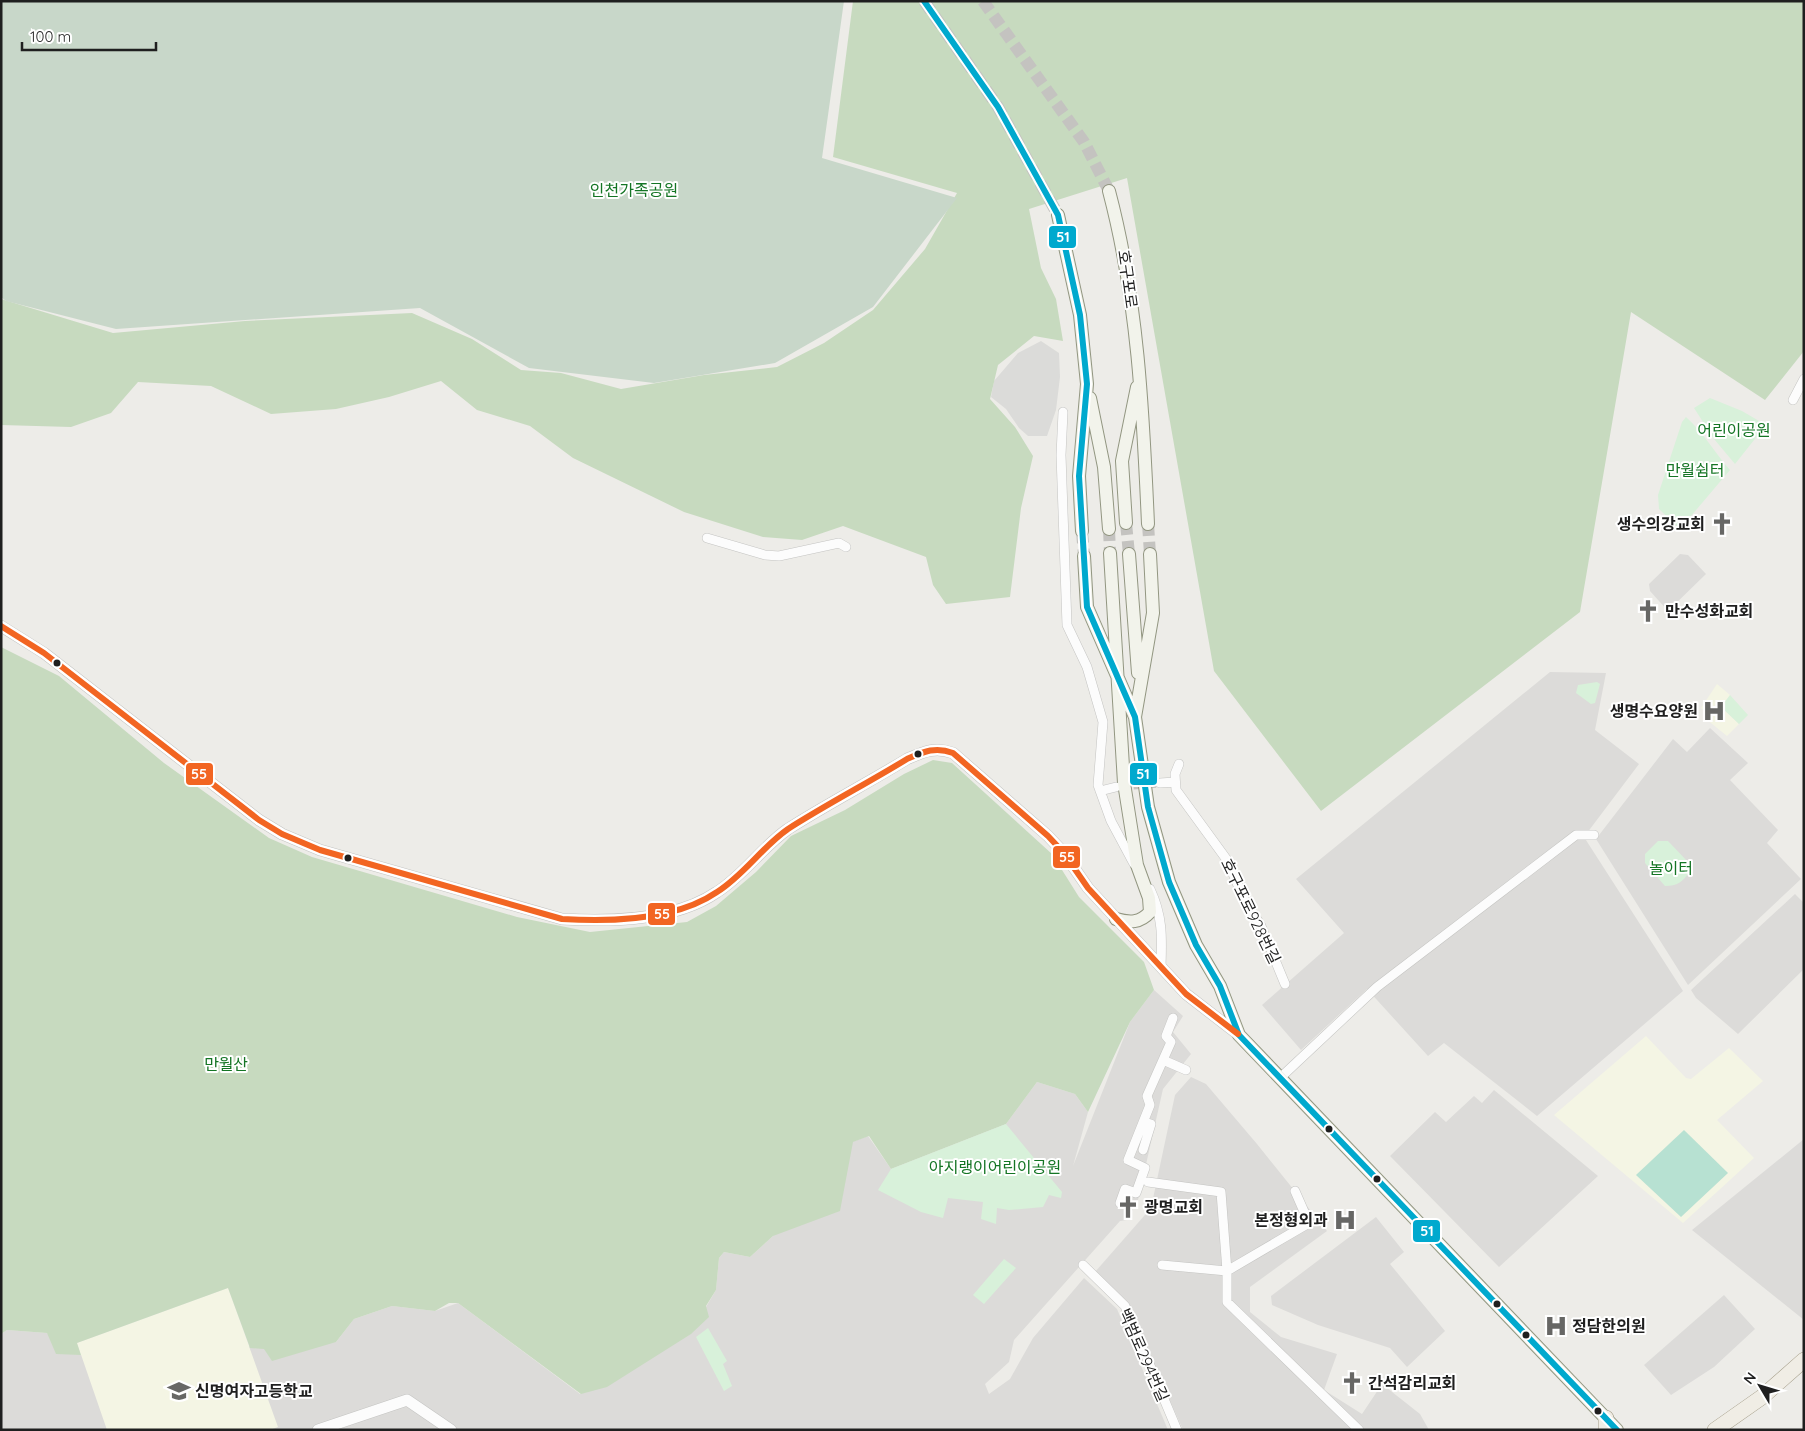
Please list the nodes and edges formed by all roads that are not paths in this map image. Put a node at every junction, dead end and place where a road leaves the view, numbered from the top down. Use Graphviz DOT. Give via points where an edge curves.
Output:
graph roads {
  1 [pos="1109,191"];
  2 [pos="1058,214"];
  3 [pos="1140,369"];
  4 [pos="1804,379"];
  5 [pos="1087,384"];
  6 [pos="1793,400"];
  7 [pos="1063,412"];
  8 [pos="1126,523"];
  9 [pos="1148,524"];
  10 [pos="1109,529"];
  11 [pos="1082,531"];
  12 [pos="707,538"];
  13 [pos="846,547"];
  14 [pos="1110,553"];
  15 [pos="1129,554"];
  16 [pos="1150,554"];
  17 [pos="1084,556"];
  18 [pos="1,626"];
  19 [pos="1120,683"];
  20 [pos="1139,690"];
  21 [pos="1135,717"];
  22 [pos="1179,764"];
  23 [pos="1175,782"];
  24 [pos="1160,783"];
  25 [pos="1116,787"];
  26 [pos="1100,791"];
  27 [pos="1594,835"];
  28 [pos="1138,872"];
  29 [pos="1116,919"];
  30 [pos="1161,967"];
  31 [pos="1285,984"];
  32 [pos="1173,1018"];
  33 [pos="1239,1035"];
  34 [pos="1163,1060"];
  35 [pos="1186,1070"];
  36 [pos="1280,1078"];
  37 [pos="1144,1122"];
  38 [pos="1143,1150"];
  39 [pos="1148,1182"];
  40 [pos="1295,1191"];
  41 [pos="1120,1203"];
  42 [pos="1083,1265"];
  43 [pos="1162,1265"];
  44 [pos="1227,1271"];
  45 [pos="1804,1360"];
  46 [pos="1606,1424"];
  47 [pos="318,1430"];
  48 [pos="451,1430"];
  49 [pos="1177,1430"];
  50 [pos="1359,1430"];
  51 [pos="1617,1430"];
  52 [pos="1715,1430"];
  1 -- 3 [label="main road, 호구포로" via="1122,241"];
  2 -- 5 [label="main road" via="1080,315"];
  3 -- 8 [label="main road, 호구포로" via="1122,461"];
  3 -- 9 [label="main road, 호구포로"];
  4 -- 6 [label="street"];
  5 -- 10 [label="main road" via="1104,468"];
  5 -- 11 [label="main road" via="1079,476"];
  7 -- 26 [label="street" via="1061,455 1067,625 1087,667 1103,722"];
  12 -- 13 [label="street" via="779,556 839,543"];
  14 -- 19 [label="main road"];
  15 -- 20 [label="main road"];
  16 -- 20 [label="main road" via="1153,613"];
  17 -- 19 [label="main road" via="1087,607"];
  18 -- 29 [label="street" via="44,653 259,820 282,834 320,850 562,919 665,914 696,904 730,882 787,830 907,760 938,749 953,753 1048,836"];
  19 -- 21 [label="main road"];
  19 -- 28 [label="main road" via="1124,783"];
  20 -- 21 [label="main road"];
  21 -- 33 [label="main road" via="1148,807 1169,882 1196,945 1220,986"];
  22 -- 23 [label="street"];
  23 -- 24 [label="street"];
  23 -- 31 [label="street, 호구포로928번길" via="1182,801 1228,860"];
  25 -- 26 [label="street"];
  26 -- 28 [label="street" via="1111,821"];
  27 -- 36 [label="street" via="1576,834 1385,980"];
  28 -- 29 [label="main road" via="1149,898 1150,912 1130,923"];
  28 -- 30 [label="street" via="1149,885 1159,907"];
  29 -- 30 [label="street"];
  30 -- 33 [label="street" via="1186,994"];
  32 -- 34 [label="street" via="1166,1036 1171,1042"];
  33 -- 36 [label="main road"];
  34 -- 35 [label="street"];
  34 -- 37 [label="street" via="1147,1096 1150,1105"];
  36 -- 46 [label="main road"];
  37 -- 38 [label="street" via="1151,1124"];
  37 -- 41 [label="street" via="1128,1160 1145,1168 1136,1193 1125,1189"];
  39 -- 44 [label="street" via="1221,1192"];
  40 -- 44 [label="street" via="1309,1223"];
  42 -- 49 [label="street, 백범로294번길" via="1125,1306"];
  43 -- 44 [label="street"];
  44 -- 50 [label="street" via="1227,1302"];
  45 -- 52 [label="main road" via="1762,1397"];
  46 -- 51 [label="main road"];
  47 -- 48 [label="street" via="407,1400"];
}
